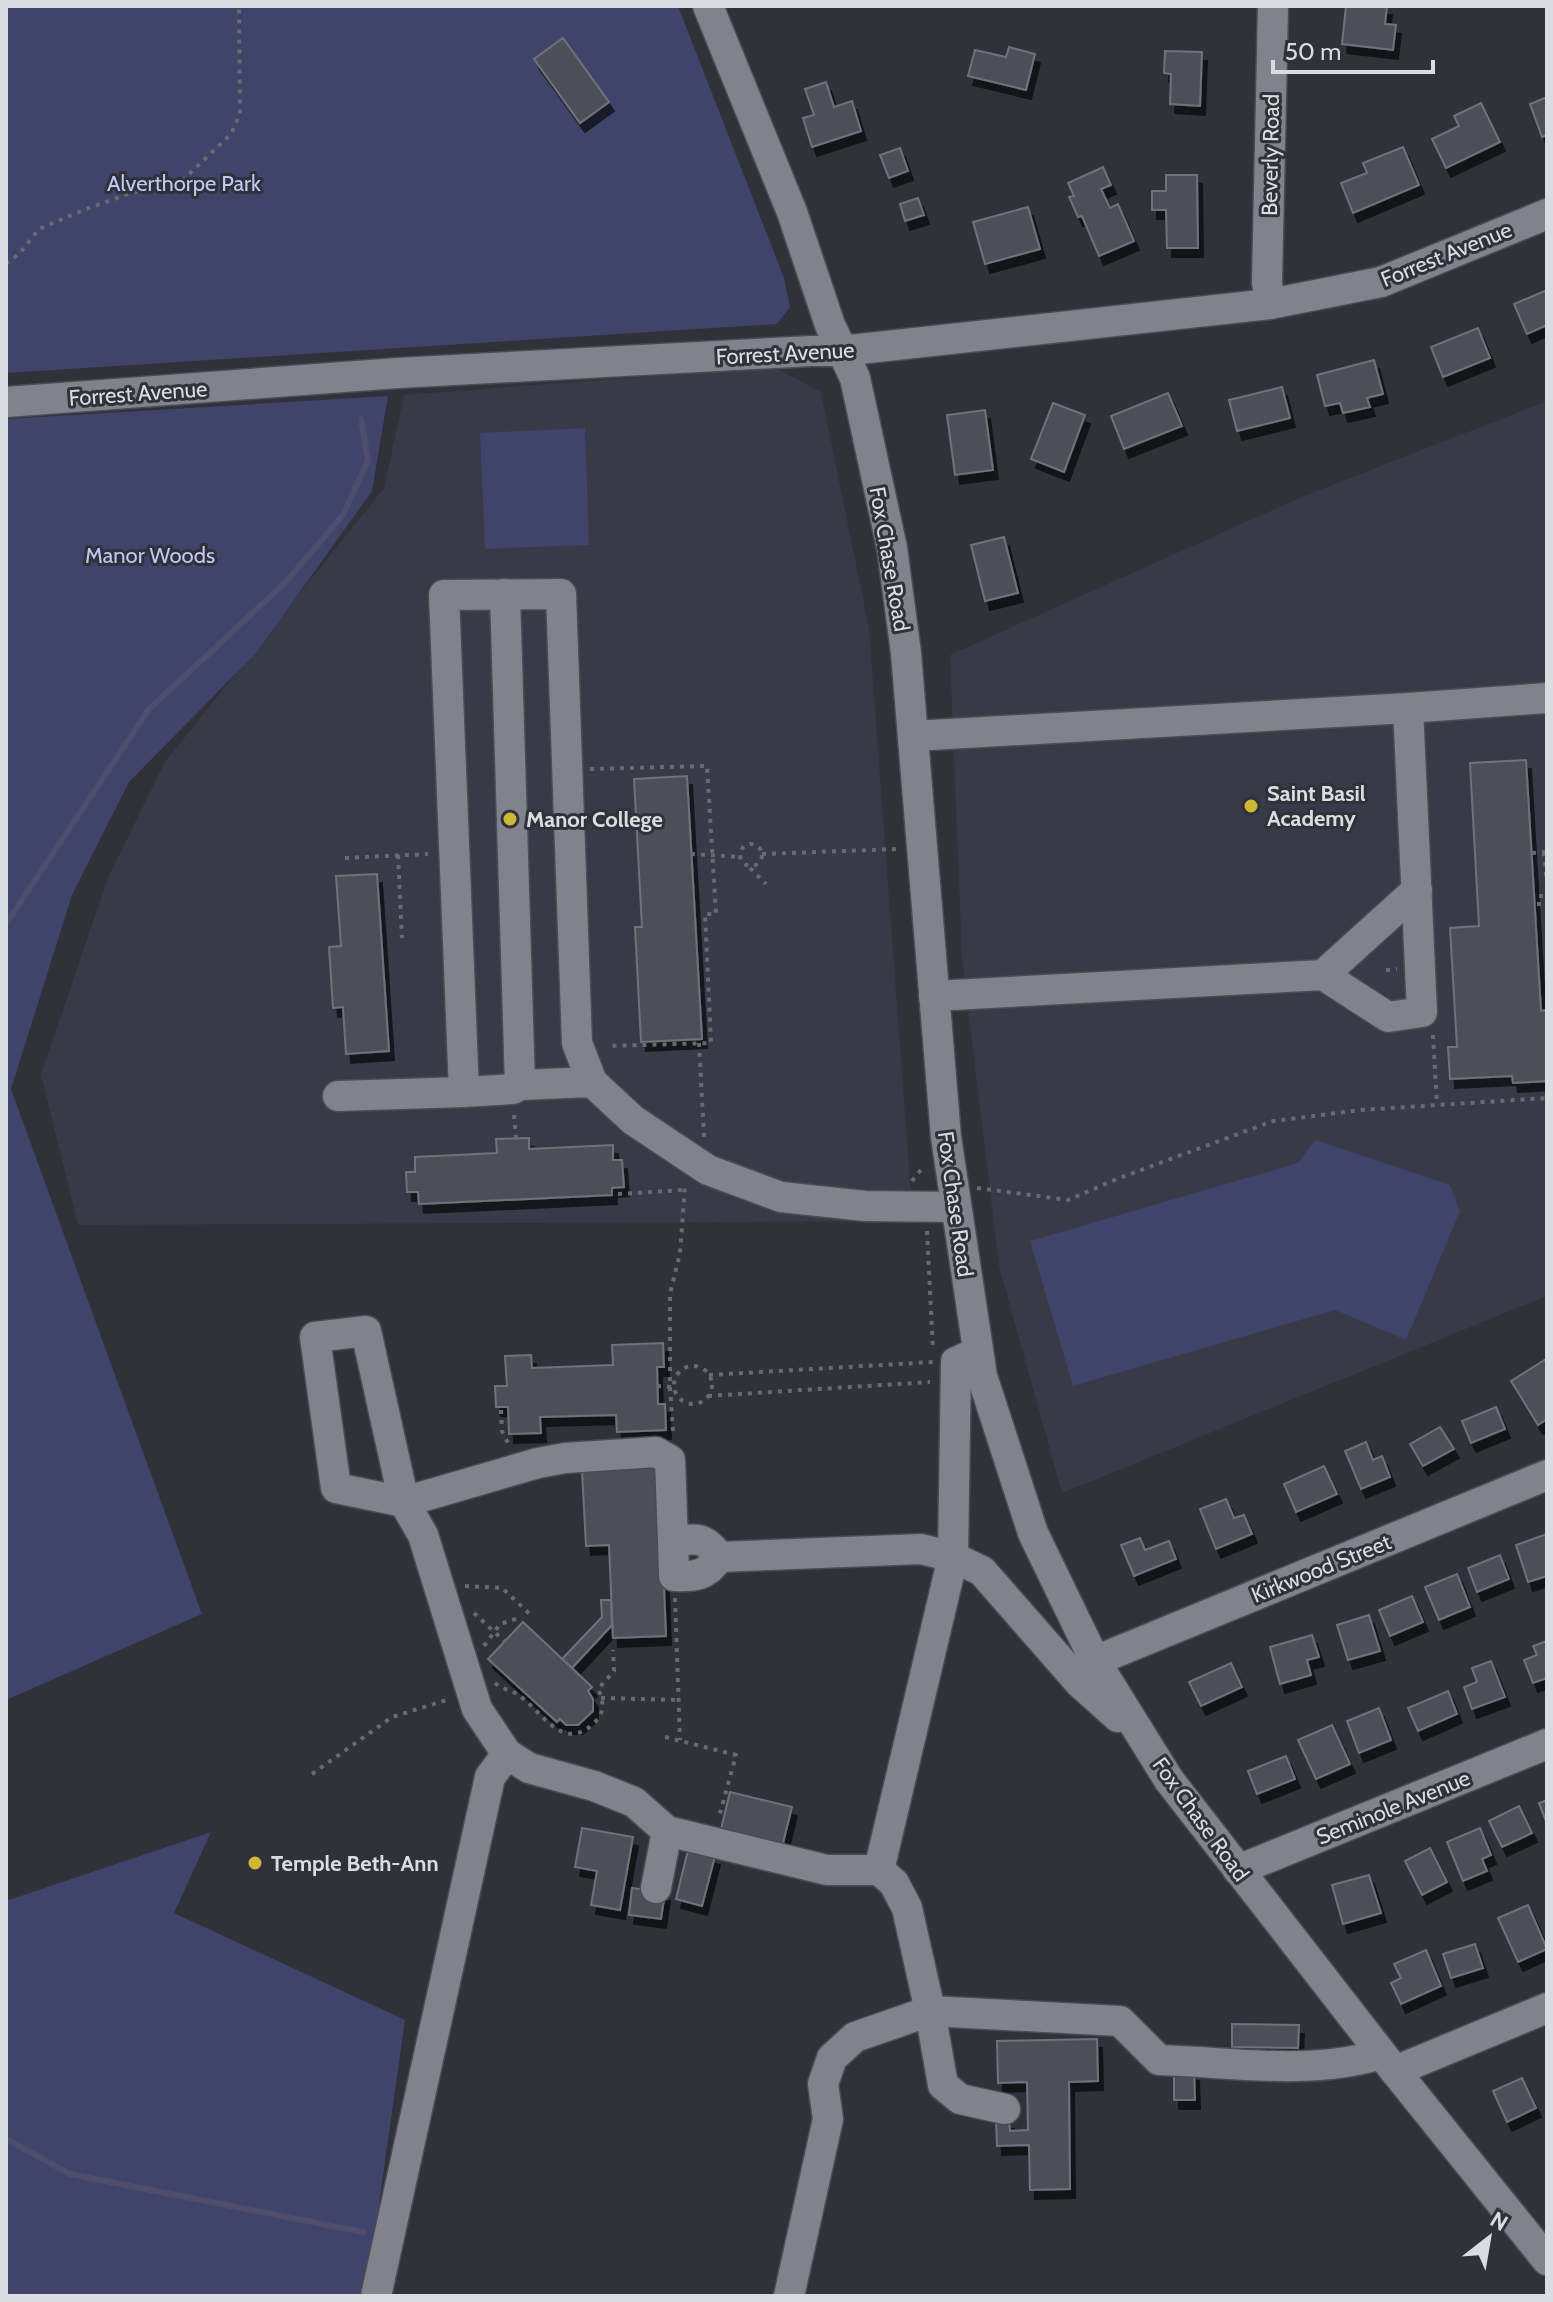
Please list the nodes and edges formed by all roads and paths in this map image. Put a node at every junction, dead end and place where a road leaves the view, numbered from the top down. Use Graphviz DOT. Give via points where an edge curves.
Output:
graph roads {
  1 [pos="239,6"];
  2 [pos="708,6"];
  3 [pos="1273,6"];
  4 [pos="1547,214"];
  5 [pos="6,264"];
  6 [pos="1270,304"];
  7 [pos="841,351"];
  8 [pos="6,402"];
  9 [pos="505,594"];
  10 [pos="1547,698"];
  11 [pos="1408,708"];
  12 [pos="913,736"];
  13 [pos="567,770"];
  14 [pos="902,849"];
  15 [pos="1546,852"];
  16 [pos="455,853"];
  17 [pos="1532,853"];
  18 [pos="691,854"];
  19 [pos="762,854"];
  20 [pos="398,855"];
  21 [pos="713,856"];
  22 [pos="740,857"];
  23 [pos="345,858"];
  24 [pos="748,866"];
  25 [pos="1547,883"];
  26 [pos="766,884"];
  27 [pos="1417,890"];
  28 [pos="1547,896"];
  29 [pos="1539,906"];
  30 [pos="402,938"];
  31 [pos="1323,975"];
  32 [pos="934,996"];
  33 [pos="1422,1012"];
  34 [pos="699,1043"];
  35 [pos="608,1046"];
  36 [pos="592,1082"];
  37 [pos="520,1085"];
  38 [pos="464,1092"];
  39 [pos="338,1096"];
  40 [pos="1547,1098"];
  41 [pos="1437,1105"];
  42 [pos="704,1142"];
  43 [pos="686,1179"];
  44 [pos="684,1190"];
  45 [pos="618,1194"];
  46 [pos="962,1197"];
  47 [pos="927,1225"];
  48 [pos="955,1364"];
  49 [pos="709,1375"];
  50 [pos="657,1386"];
  51 [pos="672,1387"];
  52 [pos="708,1396"];
  53 [pos="501,1410"];
  54 [pos="670,1460"];
  55 [pos="522,1468"];
  56 [pos="1547,1475"];
  57 [pos="404,1502"];
  58 [pos="673,1542"];
  59 [pos="719,1557"];
  60 [pos="953,1557"];
  61 [pos="674,1576"];
  62 [pos="438,1585"];
  63 [pos="464,1605"];
  64 [pos="532,1616"];
  65 [pos="516,1619"];
  66 [pos="494,1631"];
  67 [pos="505,1642"];
  68 [pos="613,1650"];
  69 [pos="483,1656"];
  70 [pos="1095,1661"];
  71 [pos="482,1688"];
  72 [pos="503,1690"];
  73 [pos="601,1698"];
  74 [pos="678,1700"];
  75 [pos="665,1737"];
  76 [pos="1144,1739"];
  77 [pos="680,1740"];
  78 [pos="1547,1744"];
  79 [pos="507,1754"];
  80 [pos="312,1774"];
  81 [pos="667,1831"];
  82 [pos="712,1842"];
  83 [pos="879,1870"];
  84 [pos="1238,1870"];
  85 [pos="656,1888"];
  86 [pos="1547,2008"];
  87 [pos="930,2011"];
  88 [pos="1388,2063"];
  89 [pos="1005,2109"];
  90 [pos="1547,2260"];
  91 [pos="376,2296"];
  92 [pos="789,2296"];
  1 -- 5 [label="path" via="240,114 231,134 185,178 39,229"];
  2 -- 7 [label="street, Fox Chase Road" via="792,212"];
  3 -- 6 [label="street, Beverly Road"];
  4 -- 6 [label="street, Forrest Avenue" via="1381,282"];
  6 -- 7 [label="street, Forrest Avenue"];
  7 -- 8 [label="street, Forrest Avenue" via="398,373"];
  7 -- 12 [label="street, Fox Chase Road" via="855,378 892,548"];
  9 -- 13 [label="street" via="561,594"];
  9 -- 16 [label="street" via="444,595"];
  9 -- 37 [label="street"];
  10 -- 11 [label="street"];
  11 -- 12 [label="street"];
  11 -- 27 [label="street"];
  12 -- 32 [label="street, Fox Chase Road"];
  13 -- 21 [label="path" via="707,766"];
  13 -- 36 [label="street" via="577,1043"];
  14 -- 19 [label="path"];
  15 -- 17 [label="path"];
  15 -- 25 [label="path"];
  16 -- 20 [label="path"];
  16 -- 38 [label="street"];
  18 -- 21 [label="path"];
  19 -- 22 [label="path" via="748,845"];
  19 -- 24 [label="path" via="759,863"];
  20 -- 23 [label="path"];
  20 -- 30 [label="path"];
  21 -- 22 [label="path"];
  21 -- 34 [label="path" via="716,914 705,914 711,1043"];
  22 -- 24 [label="path"];
  24 -- 26 [label="path"];
  27 -- 31 [label="street"];
  27 -- 33 [label="street"];
  28 -- 29 [label="path" via="1539,896"];
  31 -- 32 [label="street"];
  31 -- 33 [label="street" via="1388,1017"];
  32 -- 46 [label="street, Fox Chase Road" via="946,1137"];
  33 -- 41 [label="path" via="1432,1027"];
  34 -- 35 [label="path"];
  34 -- 42 [label="path"];
  36 -- 37 [label="street"];
  36 -- 46 [label="street" via="633,1120 697,1165 781,1197 865,1206"];
  37 -- 38 [label="street"];
  38 -- 39 [label="street"];
  40 -- 41 [label="path"];
  41 -- 46 [label="path" via="1273,1121 1068,1200"];
  43 -- 44 [label="path"];
  44 -- 45 [label="path"];
  44 -- 51 [label="path" via="680,1253 670,1294"];
  46 -- 48 [label="street, Fox Chase Road"];
  47 -- 48 [label="path" via="934,1330"];
  48 -- 49 [label="path"];
  48 -- 52 [label="path"];
  48 -- 60 [label="street"];
  48 -- 70 [label="street, Fox Chase Road" via="982,1376 1033,1533"];
  49 -- 51 [label="path" via="697,1366 684,1368"];
  49 -- 52 [label="path"];
  50 -- 51 [label="path"];
  51 -- 52 [label="path" via="681,1400 692,1404"];
  51 -- 54 [label="path"];
  53 -- 55 [label="path" via="502,1431"];
  54 -- 55 [label="street" via="656,1452 565,1458"];
  54 -- 58 [label="street"];
  55 -- 57 [label="street"];
  56 -- 70 [label="street, Kirkwood Street"];
  57 -- 57 [label="street" via="366,1331 315,1337 336,1488"];
  57 -- 62 [label="street" via="423,1535"];
  58 -- 59 [label="street" via="695,1538 711,1545"];
  58 -- 61 [label="street"];
  59 -- 60 [label="street" via="921,1549"];
  59 -- 61 [label="street" via="696,1577"];
  60 -- 76 [label="street" via="982,1571 1080,1683"];
  60 -- 83 [label="street"];
  61 -- 74 [label="path"];
  62 -- 64 [label="path" via="502,1588"];
  62 -- 71 [label="street"];
  63 -- 66 [label="path"];
  65 -- 66 [label="path"];
  66 -- 67 [label="path"];
  66 -- 69 [label="path" via="485,1641"];
  68 -- 73 [label="path" via="614,1671 598,1689"];
  70 -- 76 [label="street, Fox Chase Road"];
  71 -- 72 [label="path"];
  71 -- 72 [label="path"];
  71 -- 79 [label="street" via="477,1709"];
  71 -- 80 [label="path" via="392,1717"];
  72 -- 73 [label="path" via="517,1694 550,1725 578,1734 599,1719"];
  73 -- 74 [label="path"];
  74 -- 77 [label="path"];
  75 -- 77 [label="path"];
  76 -- 84 [label="street, Fox Chase Road"];
  77 -- 82 [label="path" via="736,1755"];
  78 -- 84 [label="street, Seminole Avenue"];
  79 -- 81 [label="street" via="529,1768 634,1802"];
  79 -- 91 [label="street" via="490,1777"];
  81 -- 82 [label="street"];
  81 -- 85 [label="street"];
  82 -- 83 [label="street" via="827,1870"];
  83 -- 87 [label="street" via="894,1883 907,1908"];
  84 -- 88 [label="street, Fox Chase Road"];
  86 -- 88 [label="street"];
  87 -- 88 [label="street" via="1120,2021 1159,2060 1285,2066"];
  87 -- 89 [label="street" via="943,2085 960,2099"];
  87 -- 92 [label="street" via="855,2037 832,2058 823,2084 828,2119"];
  88 -- 90 [label="street, Fox Chase Road"];
}
